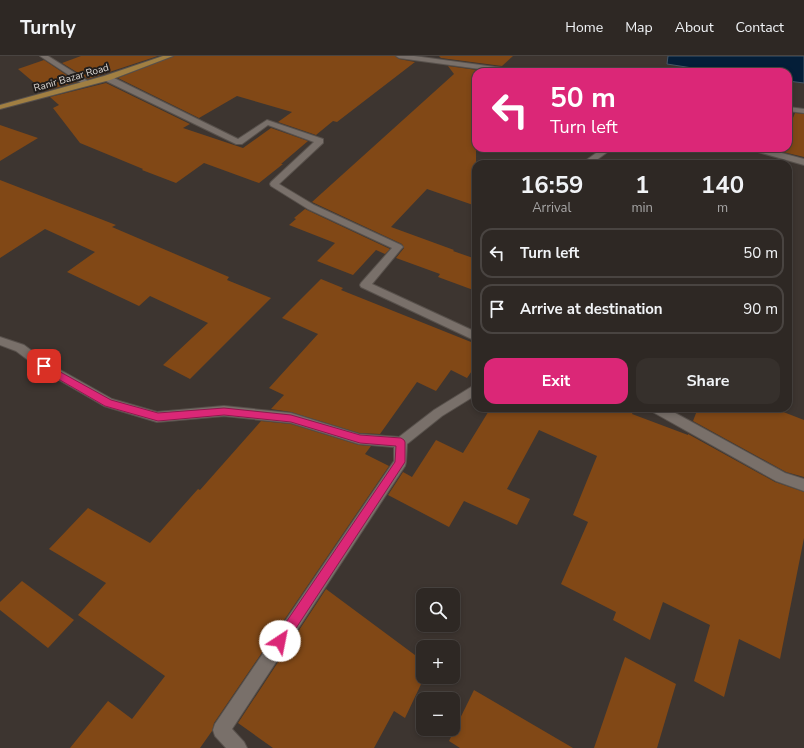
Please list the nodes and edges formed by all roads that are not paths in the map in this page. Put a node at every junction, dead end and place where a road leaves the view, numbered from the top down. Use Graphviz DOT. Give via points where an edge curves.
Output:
graph roads {
  1 [pos="43,56"];
  2 [pos="170,56"];
  3 [pos="399,56"];
  4 [pos="488,68"];
  5 [pos="107,78"];
  6 [pos="87,83"];
  7 [pos="0,107"];
  8 [pos="792,110"];
  9 [pos="804,111"];
  10 [pos="603,152"];
  11 [pos="768,152"];
  12 [pos="591,160"];
  13 [pos="804,162"];
  14 [pos="472,335"];
  15 [pos="0,341"];
  16 [pos="472,392"];
  17 [pos="662,412"];
  18 [pos="401,442"];
  19 [pos="804,484"];
  20 [pos="238,748"];
  1 -- 6 [label="street"];
  2 -- 5 [label="main road, Ranir Bazar Road"];
  3 -- 4 [label="street"];
  5 -- 6 [label="main road, Ranir Bazar Road"];
  5 -- 14 [label="street" via="239,142 267,122 320,141 274,184 311,207 398,247 365,285"];
  6 -- 7 [label="main road, Ranir Bazar Road"];
  8 -- 9 [label="street"];
  10 -- 12 [label="street"];
  11 -- 13 [label="street"];
  15 -- 18 [label="street" via="20,348 44,366 108,403 158,417 224,411 291,418 360,439"];
  16 -- 18 [label="street" via="438,413"];
  17 -- 19 [label="street" via="781,477"];
  18 -- 20 [label="street" via="400,462 221,730"];
}
